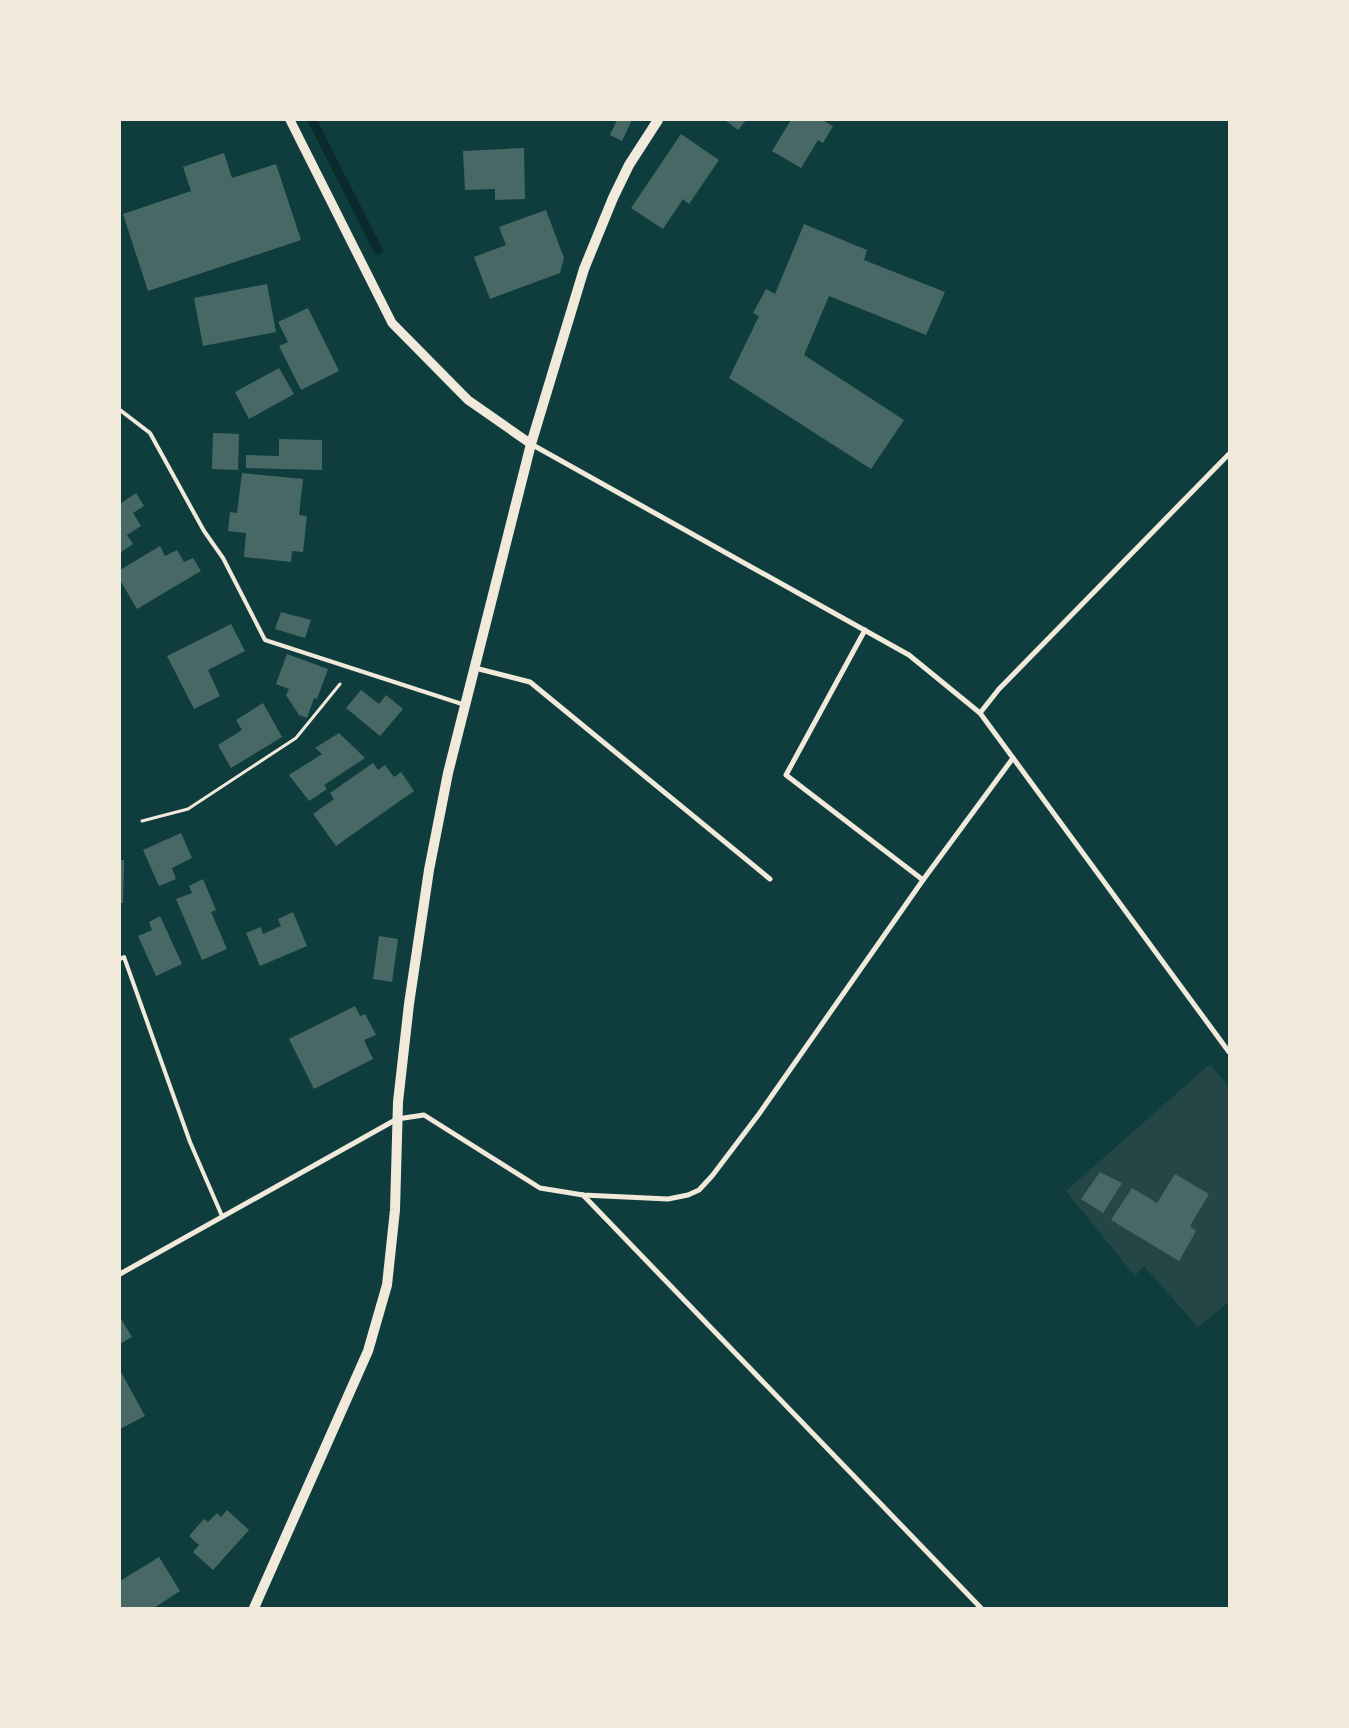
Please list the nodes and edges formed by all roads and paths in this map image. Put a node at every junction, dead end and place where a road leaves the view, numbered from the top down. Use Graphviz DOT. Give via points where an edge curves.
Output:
graph roads {
  1 [pos="290,120"];
  2 [pos="658,120"];
  3 [pos="120,410"];
  4 [pos="531,444"];
  5 [pos="1229,454"];
  6 [pos="865,630"];
  7 [pos="475,668"];
  8 [pos="353,669"];
  9 [pos="465,706"];
  10 [pos="980,713"];
  11 [pos="1014,758"];
  12 [pos="142,821"];
  13 [pos="770,879"];
  14 [pos="923,880"];
  15 [pos="120,959"];
  16 [pos="1229,1052"];
  17 [pos="397,1119"];
  18 [pos="582,1195"];
  19 [pos="222,1216"];
  20 [pos="120,1274"];
  21 [pos="254,1608"];
  22 [pos="981,1608"];
  1 -- 4 [label="street" via="392,323 468,400"];
  2 -- 4 [label="main road" via="629,165 594,240"];
  3 -- 8 [label="lane" via="150,433 204,531 223,558 266,640"];
  4 -- 6 [label="street"];
  4 -- 7 [label="main road"];
  5 -- 10 [label="street" via="998,689"];
  6 -- 10 [label="street" via="909,655"];
  6 -- 14 [label="street" via="786,775"];
  7 -- 9 [label="main road"];
  7 -- 13 [label="street" via="530,682"];
  8 -- 9 [label="lane"];
  8 -- 12 [label="path" via="296,738 188,809"];
  9 -- 17 [label="main road" via="429,870 409,1004"];
  10 -- 11 [label="street"];
  11 -- 14 [label="street"];
  11 -- 16 [label="street"];
  14 -- 18 [label="street" via="759,1114 699,1190 668,1199"];
  15 -- 19 [label="lane" via="124,957 190,1142"];
  17 -- 18 [label="street" via="424,1115 540,1188"];
  17 -- 19 [label="street"];
  17 -- 21 [label="main road" via="396,1210 387,1286 368,1351"];
  18 -- 22 [label="street"];
  19 -- 20 [label="street"];
}
